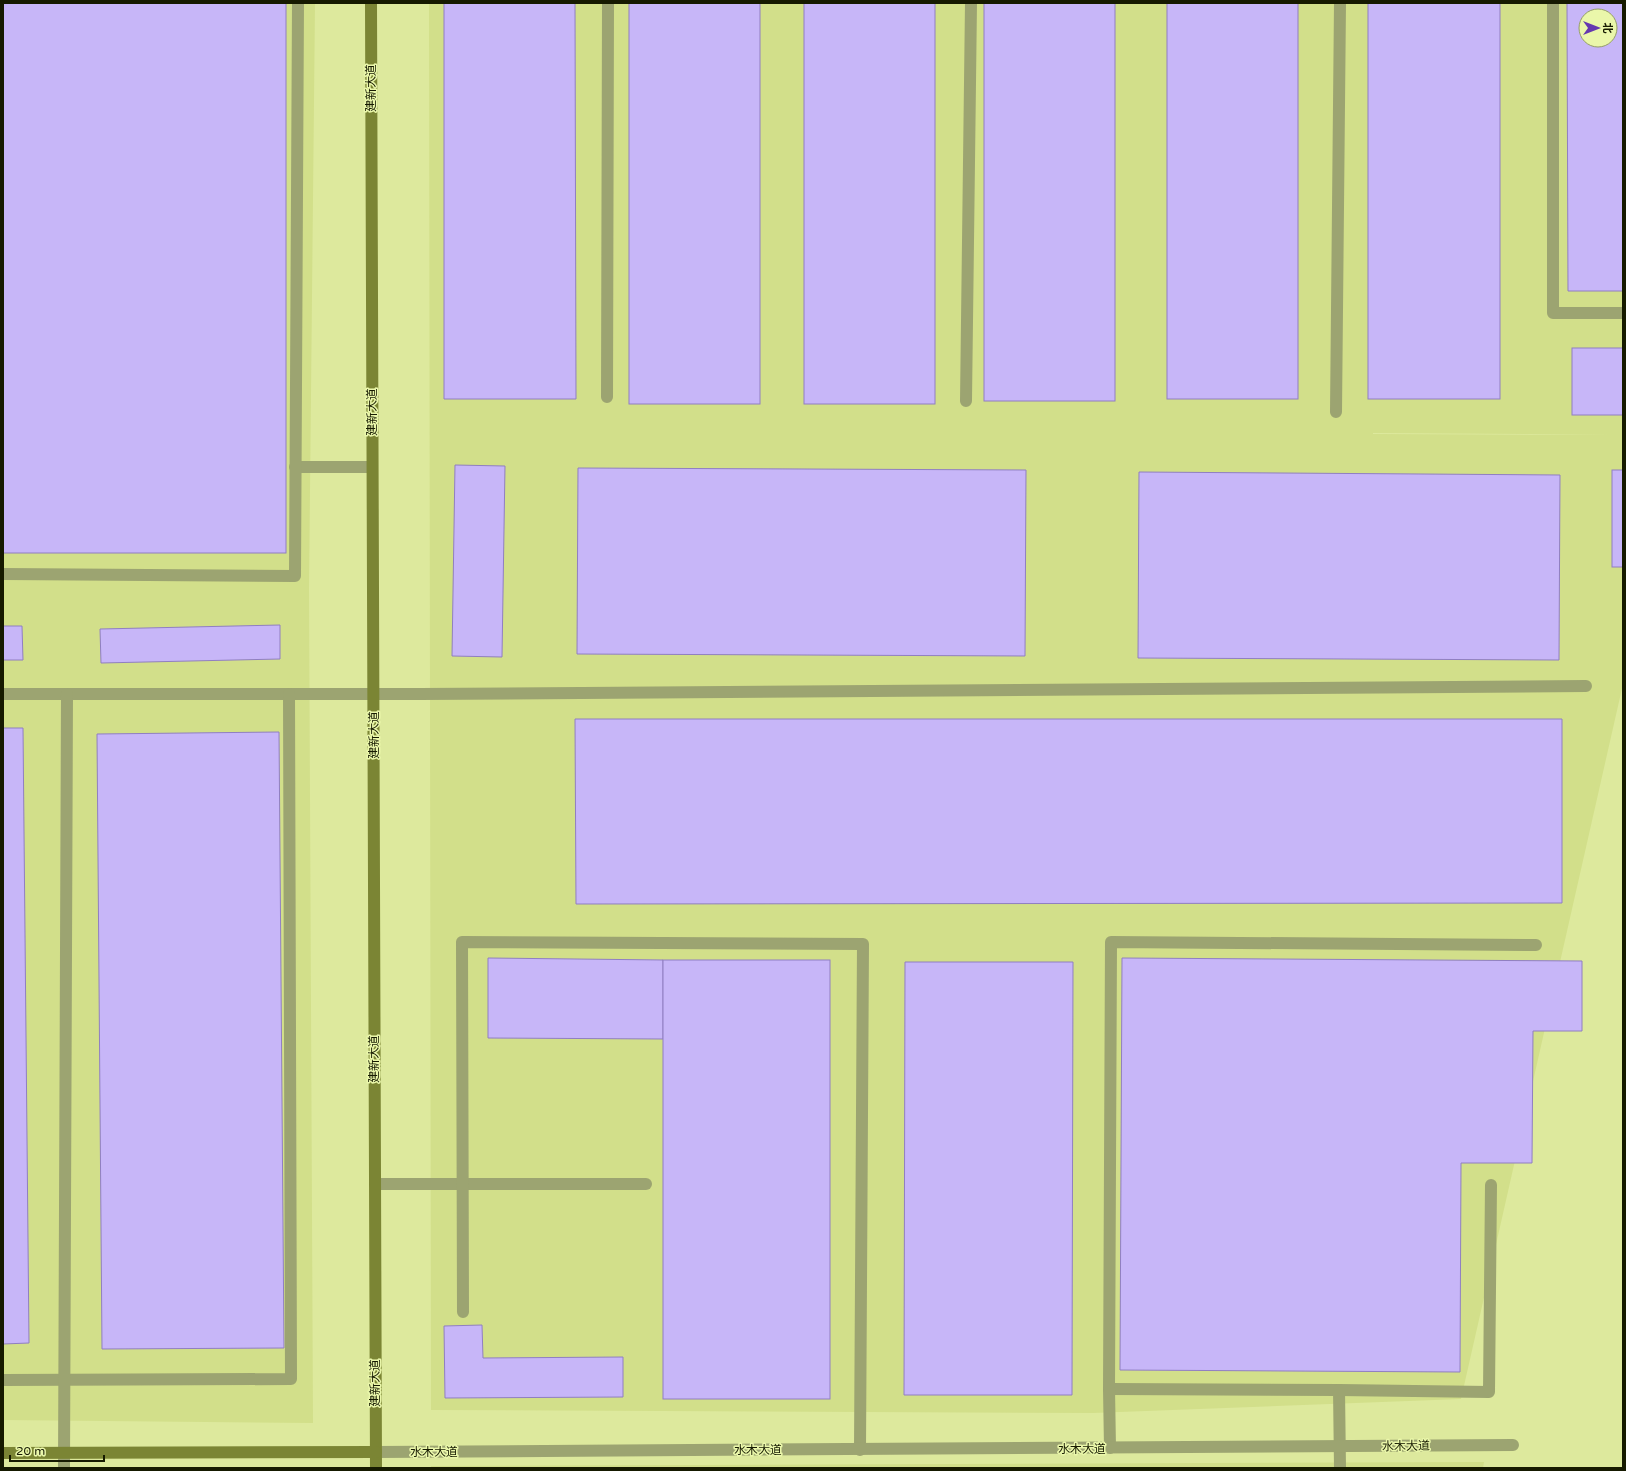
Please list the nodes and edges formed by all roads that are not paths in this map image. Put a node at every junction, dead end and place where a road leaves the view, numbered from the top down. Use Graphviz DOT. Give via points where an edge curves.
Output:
graph roads {
  1 [pos="298,3"];
  2 [pos="371,3"];
  3 [pos="608,3"];
  4 [pos="971,3"];
  5 [pos="1340,3"];
  6 [pos="1553,3"];
  7 [pos="1623,313"];
  8 [pos="607,397"];
  9 [pos="966,401"];
  10 [pos="1336,412"];
  11 [pos="295,467"];
  12 [pos="372,467"];
  13 [pos="3,574"];
  14 [pos="1586,686"];
  15 [pos="3,694"];
  16 [pos="67,694"];
  17 [pos="289,694"];
  18 [pos="374,694"];
  19 [pos="1536,945"];
  20 [pos="374,1184"];
  21 [pos="462,1184"];
  22 [pos="646,1184"];
  23 [pos="1491,1185"];
  24 [pos="463,1312"];
  25 [pos="3,1380"];
  26 [pos="65,1380"];
  27 [pos="1109,1389"];
  28 [pos="1338,1390"];
  29 [pos="1513,1445"];
  30 [pos="1341,1447"];
  31 [pos="1110,1448"];
  32 [pos="860,1450"];
  33 [pos="376,1452"];
  34 [pos="3,1453"];
  35 [pos="64,1453"];
  36 [pos="64,1468"];
  37 [pos="376,1468"];
  38 [pos="1340,1468"];
  1 -- 11 [label="street"];
  2 -- 12 [label="street, 建新大道"];
  3 -- 8 [label="street"];
  4 -- 9 [label="street"];
  5 -- 10 [label="street"];
  6 -- 7 [label="street" via="1553,313"];
  11 -- 12 [label="street"];
  11 -- 13 [label="street" via="295,576"];
  12 -- 18 [label="street, 建新大道"];
  14 -- 18 [label="street"];
  15 -- 16 [label="street"];
  16 -- 17 [label="street"];
  16 -- 26 [label="street"];
  17 -- 18 [label="street"];
  17 -- 26 [label="street" via="291,1379"];
  18 -- 20 [label="street, 建新大道"];
  19 -- 27 [label="street" via="1111,942"];
  20 -- 21 [label="street"];
  20 -- 33 [label="street, 建新大道"];
  21 -- 22 [label="street"];
  21 -- 24 [label="street"];
  21 -- 32 [label="street" via="462,942 863,944"];
  23 -- 28 [label="street" via="1489,1392"];
  25 -- 26 [label="street"];
  26 -- 35 [label="street"];
  27 -- 28 [label="street"];
  27 -- 31 [label="street"];
  28 -- 30 [label="street"];
  29 -- 30 [label="street, 水木大道"];
  30 -- 31 [label="street, 水木大道"];
  30 -- 38 [label="street"];
  31 -- 32 [label="street, 水木大道"];
  32 -- 33 [label="street, 水木大道"];
  33 -- 35 [label="street, 水木大道"];
  33 -- 37 [label="street, 建新大道"];
  34 -- 35 [label="street, 水木大道"];
  35 -- 36 [label="street"];
}
